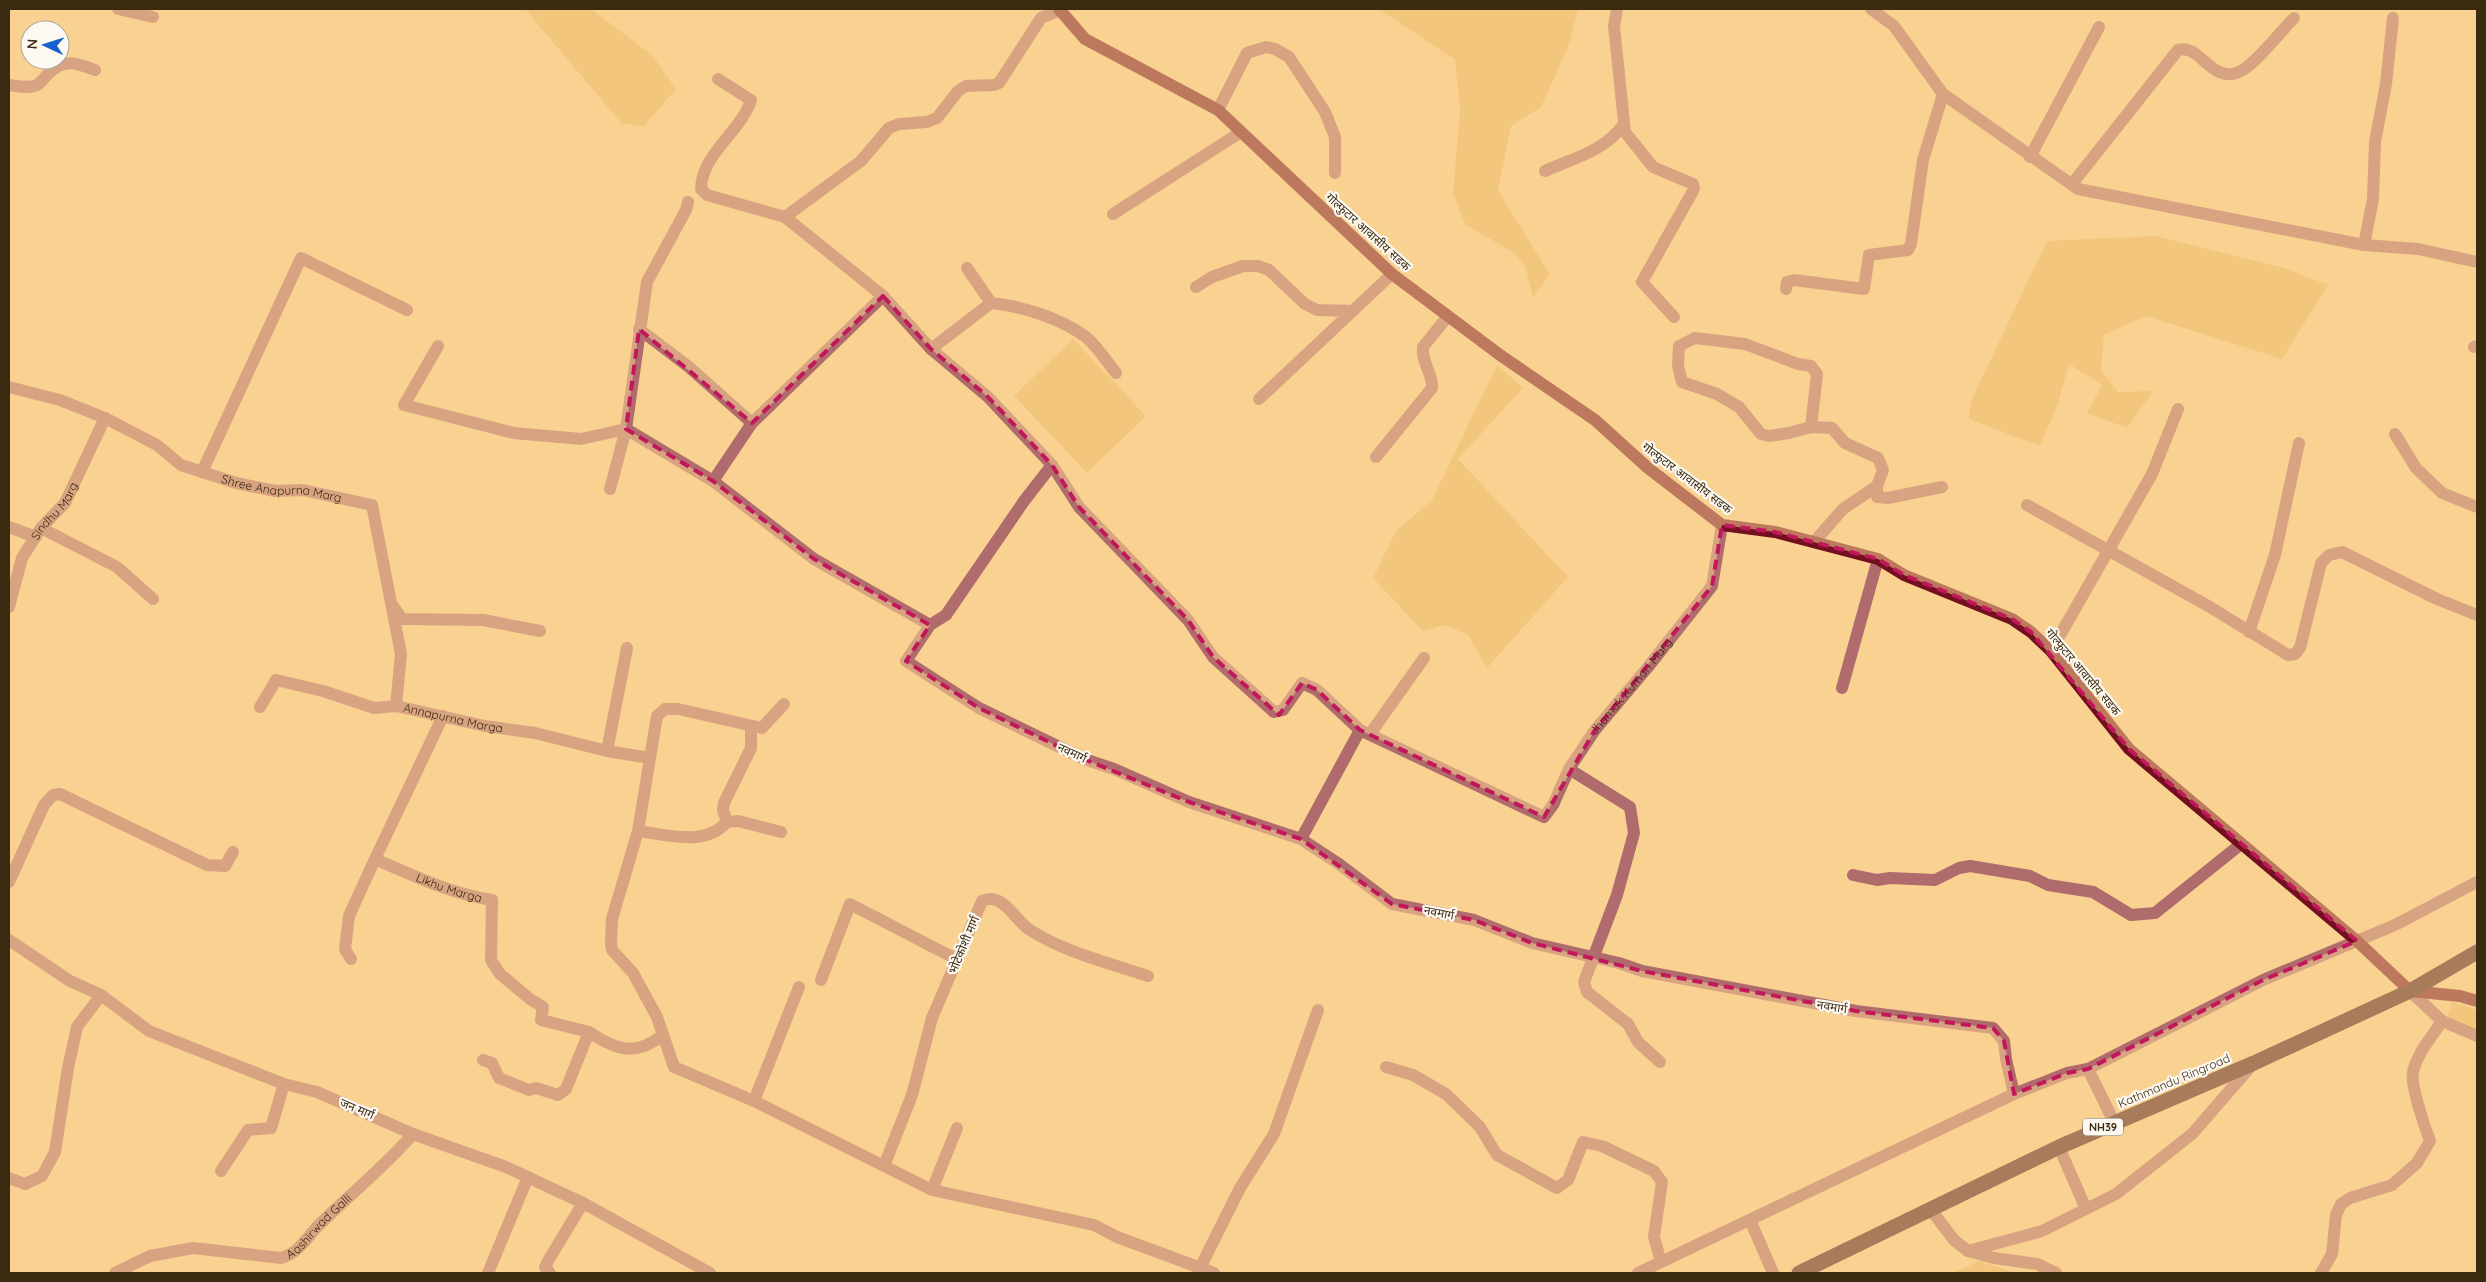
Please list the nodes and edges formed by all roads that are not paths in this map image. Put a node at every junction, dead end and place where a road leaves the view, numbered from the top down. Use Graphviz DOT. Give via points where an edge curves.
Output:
graph roads {
  1 [pos="118,9"];
  2 [pos="1059,9"];
  3 [pos="1617,9"];
  4 [pos="1871,9"];
  5 [pos="153,17"];
  6 [pos="2294,18"];
  7 [pos="2393,18"];
  8 [pos="2099,27"];
  9 [pos="95,70"];
  10 [pos="718,78"];
  11 [pos="9,85"];
  12 [pos="1943,94"];
  13 [pos="1218,110"];
  14 [pos="1624,124"];
  15 [pos="1242,132"];
  16 [pos="2030,157"];
  17 [pos="1545,171"];
  18 [pos="1334,173"];
  19 [pos="2072,184"];
  20 [pos="688,202"];
  21 [pos="1113,214"];
  22 [pos="785,217"];
  23 [pos="2364,245"];
  24 [pos="2477,262"];
  25 [pos="966,268"];
  26 [pos="1392,274"];
  27 [pos="1196,287"];
  28 [pos="1786,289"];
  29 [pos="883,296"];
  30 [pos="991,304"];
  31 [pos="407,310"];
  32 [pos="1353,311"];
  33 [pos="1448,316"];
  34 [pos="1674,317"];
  35 [pos="639,329"];
  36 [pos="438,346"];
  37 [pos="931,349"];
  38 [pos="1116,373"];
  39 [pos="9,387"];
  40 [pos="1259,399"];
  41 [pos="2178,409"];
  42 [pos="105,418"];
  43 [pos="752,423"];
  44 [pos="1811,427"];
  45 [pos="626,429"];
  46 [pos="2395,434"];
  47 [pos="2299,443"];
  48 [pos="1376,457"];
  49 [pos="1052,465"];
  50 [pos="202,472"];
  51 [pos="713,481"];
  52 [pos="1877,486"];
  53 [pos="1942,487"];
  54 [pos="610,489"];
  55 [pos="2027,505"];
  56 [pos="2477,507"];
  57 [pos="1722,525"];
  58 [pos="9,527"];
  59 [pos="39,533"];
  60 [pos="1814,542"];
  61 [pos="2106,550"];
  62 [pos="1878,559"];
  63 [pos="153,598"];
  64 [pos="390,602"];
  65 [pos="9,607"];
  66 [pos="2477,615"];
  67 [pos="930,625"];
  68 [pos="540,631"];
  69 [pos="2249,632"];
  70 [pos="627,648"];
  71 [pos="2050,651"];
  72 [pos="1424,658"];
  73 [pos="1842,688"];
  74 [pos="784,704"];
  75 [pos="396,706"];
  76 [pos="260,707"];
  77 [pos="443,716"];
  78 [pos="751,726"];
  79 [pos="1365,732"];
  80 [pos="608,751"];
  81 [pos="648,764"];
  82 [pos="1569,769"];
  83 [pos="727,822"];
  84 [pos="638,831"];
  85 [pos="781,832"];
  86 [pos="1301,839"];
  87 [pos="2241,844"];
  88 [pos="232,852"];
  89 [pos="375,859"];
  90 [pos="1853,875"];
  91 [pos="9,882"];
  92 [pos="2477,882"];
  93 [pos="9,940"];
  94 [pos="2357,941"];
  95 [pos="2477,952"];
  96 [pos="1592,959"];
  97 [pos="352,960"];
  98 [pos="958,960"];
  99 [pos="1148,976"];
  100 [pos="822,980"];
  101 [pos="799,987"];
  102 [pos="2410,991"];
  103 [pos="101,995"];
  104 [pos="2477,1001"];
  105 [pos="1318,1010"];
  106 [pos="2442,1021"];
  107 [pos="589,1032"];
  108 [pos="663,1035"];
  109 [pos="2477,1036"];
  110 [pos="483,1060"];
  111 [pos="1660,1062"];
  112 [pos="2254,1063"];
  113 [pos="1386,1067"];
  114 [pos="2088,1069"];
  115 [pos="284,1084"];
  116 [pos="2014,1094"];
  117 [pos="754,1101"];
  118 [pos="2114,1122"];
  119 [pos="957,1128"];
  120 [pos="413,1134"];
  121 [pos="2059,1147"];
  122 [pos="884,1166"];
  123 [pos="221,1171"];
  124 [pos="528,1177"];
  125 [pos="9,1178"];
  126 [pos="932,1190"];
  127 [pos="583,1203"];
  128 [pos="2086,1209"];
  129 [pos="1931,1210"];
  130 [pos="1750,1220"];
  131 [pos="1968,1251"];
  132 [pos="1661,1262"];
  133 [pos="1200,1268"];
  134 [pos="115,1273"];
  135 [pos="488,1273"];
  136 [pos="550,1273"];
  137 [pos="710,1273"];
  138 [pos="1214,1273"];
  139 [pos="1638,1273"];
  140 [pos="1773,1273"];
  141 [pos="1799,1273"];
  142 [pos="2056,1273"];
  143 [pos="2320,1273"];
  1 -- 5 [label="street"];
  2 -- 13 [label="main road, गोल्फुटार आवासीय सडक" via="1085,39"];
  2 -- 22 [label="street" via="1041,18 999,83 966,86 958,91 937,118 889,128 861,161"];
  3 -- 14 [label="street" via="1614,26"];
  4 -- 12 [label="street" via="1894,26"];
  6 -- 19 [label="street" via="2241,72 2230,75 2216,71 2190,50 2178,50"];
  7 -- 23 [label="street" via="2386,84 2375,142 2373,199"];
  8 -- 16 [label="street"];
  9 -- 11 [label="street" via="64,62 37,85"];
  10 -- 22 [label="street" via="751,100 714,154 701,189 710,198"];
  12 -- 16 [label="street"];
  12 -- 28 [label="street" via="1923,160 1908,250 1869,255 1864,289 1794,280 1787,282"];
  13 -- 15 [label="main road, गोल्फुटार आवासीय सडक"];
  13 -- 18 [label="street" via="1247,53 1266,47 1275,49 1289,57 1325,112 1335,137"];
  14 -- 17 [label="street" via="1604,146"];
  14 -- 34 [label="street" via="1632,144 1653,167 1693,184 1694,190 1642,282"];
  15 -- 21 [label="street"];
  15 -- 26 [label="main road, गोल्फुटार आवासीय सडक"];
  16 -- 19 [label="street"];
  19 -- 23 [label="street" via="2088,192"];
  20 -- 35 [label="street" via="647,282"];
  22 -- 29 [label="street"];
  23 -- 24 [label="street" via="2418,249"];
  25 -- 30 [label="street"];
  26 -- 32 [label="street"];
  26 -- 33 [label="main road, गोल्फुटार आवासीय सडक"];
  27 -- 32 [label="street" via="1243,266 1258,266 1270,270 1305,304 1317,310"];
  29 -- 37 [label="street"];
  29 -- 43 [label="street"];
  30 -- 37 [label="street"];
  30 -- 38 [label="street" via="1042,315 1086,337"];
  31 -- 50 [label="street" via="301,258"];
  32 -- 40 [label="street"];
  33 -- 48 [label="street" via="1423,347 1432,388"];
  33 -- 57 [label="main road, गोल्फुटार आवासीय सडक" via="1595,420 1648,468"];
  35 -- 43 [label="street" via="689,367"];
  35 -- 45 [label="street"];
  36 -- 45 [label="street" via="404,405 514,433 581,439"];
  37 -- 49 [label="street" via="988,397"];
  39 -- 42 [label="street, Shree Anapurna Marg" via="60,400"];
  41 -- 61 [label="street" via="2152,474"];
  42 -- 50 [label="street, Shree Anapurna Marg" via="145,438 181,465"];
  42 -- 59 [label="street, Sindhu Marg" via="66,503"];
  43 -- 51 [label="street"];
  44 -- 44 [label="street" via="1817,374 1811,366 1745,344 1695,338 1679,346 1678,366 1682,382 1717,394 1739,407 1761,434 1789,434"];
  44 -- 52 [label="street" via="1832,428 1845,443 1878,458 1883,470"];
  45 -- 51 [label="street"];
  45 -- 54 [label="street"];
  46 -- 56 [label="street" via="2416,468 2442,493"];
  47 -- 69 [label="street" via="2276,555"];
  49 -- 67 [label="street" via="1024,500 946,614"];
  49 -- 79 [label="street" via="1079,507 1188,620 1213,657 1274,712 1282,710 1302,683 1317,690"];
  50 -- 64 [label="street, Shree Anapurna Marg" via="275,491 303,490 372,505"];
  51 -- 67 [label="street" via="814,559"];
  52 -- 53 [label="street" via="1877,497 1888,498"];
  52 -- 60 [label="street" via="1843,509"];
  55 -- 61 [label="street"];
  57 -- 60 [label="main road, गोल्फुटार आवासीय सडक" via="1775,532"];
  57 -- 82 [label="street, Jhamak Kumari Marg" via="1712,586 1595,730"];
  58 -- 59 [label="street"];
  59 -- 63 [label="street" via="117,567"];
  59 -- 65 [label="street, Sindhu Marg" via="22,558"];
  60 -- 62 [label="main road, गोल्फुटार आवासीय सडक"];
  61 -- 69 [label="street" via="2202,602"];
  61 -- 71 [label="street"];
  62 -- 71 [label="main road, गोल्फुटार आवासीय सडक" via="1904,575 2012,619"];
  62 -- 73 [label="street"];
  64 -- 68 [label="street" via="402,619 483,620"];
  64 -- 75 [label="street, Shree Anapurna Marg" via="401,654"];
  66 -- 69 [label="street" via="2436,599 2342,552 2329,555 2321,563 2300,648 2295,654 2288,654"];
  67 -- 86 [label="street, नवमार्ग" via="906,661 979,708 1084,759 1188,802"];
  70 -- 80 [label="street"];
  71 -- 87 [label="main road, गोल्फुटार आवासीय सडक" via="2129,749"];
  72 -- 79 [label="street"];
  74 -- 78 [label="street" via="762,728"];
  75 -- 76 [label="street, Annapurna Marga" via="374,708 276,680"];
  75 -- 77 [label="street, Annapurna Marga"];
  77 -- 80 [label="street, Annapurna Marga"];
  77 -- 89 [label="street"];
  78 -- 81 [label="street" via="709,715 665,709 657,716"];
  78 -- 83 [label="street" via="751,748 724,802"];
  79 -- 82 [label="street, Jhamak Kumari Marg" via="1544,817"];
  79 -- 86 [label="street"];
  80 -- 81 [label="street, Annapurna Marga"];
  81 -- 84 [label="street"];
  82 -- 96 [label="street" via="1630,808 1634,833 1617,895"];
  83 -- 84 [label="street" via="718,832 700,838"];
  83 -- 85 [label="street" via="738,821"];
  84 -- 108 [label="street" via="612,919 611,944 612,950 633,973"];
  86 -- 96 [label="street, नवमार्ग" via="1392,904 1474,920 1532,943"];
  87 -- 90 [label="street" via="2155,913 2142,915 2131,915 2093,892 2048,885 2030,876 1970,866 1934,880 1877,880"];
  87 -- 94 [label="main road, गोल्फुटार आवासीय सडक"];
  88 -- 91 [label="street" via="226,866 208,866 60,794 53,795 44,805"];
  89 -- 97 [label="street" via="349,916 345,949"];
  89 -- 107 [label="street, Likhu Marga" via="476,898 492,900 491,960 500,974 543,1007 541,1020"];
  92 -- 94 [label="street"];
  93 -- 103 [label="street, जन मार्ग" via="70,981"];
  94 -- 102 [label="main road, गोल्फुटार आवासीय सडक"];
  94 -- 114 [label="street" via="2264,980"];
  95 -- 102 [label="highway, Kathmandu Ringroad / NH39"];
  96 -- 111 [label="street" via="1584,982 1587,992 1628,1024 1638,1042"];
  96 -- 116 [label="street, नवमार्ग" via="1798,1002 1993,1028 2004,1041"];
  98 -- 99 [label="street, भोटेकोशी मार्ग" via="982,901 989,898 998,899 1029,930 1065,948"];
  98 -- 100 [label="street" via="850,904"];
  98 -- 122 [label="street, भोटेकोशी मार्ग" via="932,1018 912,1095"];
  101 -- 117 [label="street"];
  102 -- 104 [label="main road"];
  102 -- 106 [label="street"];
  102 -- 112 [label="highway, Kathmandu Ringroad / NH39"];
  103 -- 115 [label="street, जन मार्ग" via="149,1032"];
  103 -- 125 [label="street" via="78,1027 54,1152 42,1176 25,1184"];
  105 -- 133 [label="street" via="1274,1134 1240,1188"];
  106 -- 109 [label="street"];
  106 -- 143 [label="street" via="2412,1074 2430,1141 2427,1148 2417,1163 2392,1185 2350,1198 2342,1204 2336,1215 2332,1254"];
  107 -- 108 [label="street" via="621,1050 642,1048"];
  107 -- 110 [label="street" via="566,1089 558,1095 536,1088 529,1090 499,1078 492,1063"];
  108 -- 117 [label="street" via="674,1067"];
  112 -- 118 [label="highway, Kathmandu Ringroad / NH39"];
  112 -- 128 [label="street" via="2192,1134 2116,1194"];
  113 -- 132 [label="street" via="1413,1075 1446,1094 1480,1127 1497,1155 1557,1188 1568,1180 1584,1142 1602,1146 1654,1171 1662,1182 1654,1237"];
  114 -- 116 [label="street" via="2067,1073"];
  114 -- 118 [label="street"];
  115 -- 120 [label="street, जन मार्ग" via="317,1092"];
  115 -- 123 [label="street" via="271,1128 248,1130"];
  116 -- 130 [label="street"];
  117 -- 122 [label="street"];
  118 -- 121 [label="highway, Kathmandu Ringroad / NH39"];
  119 -- 126 [label="street"];
  120 -- 124 [label="street, जन मार्ग"];
  120 -- 134 [label="street, Aashirwad Galli" via="293,1254 281,1258 193,1248 150,1256"];
  121 -- 128 [label="street"];
  121 -- 129 [label="highway, Kathmandu Ringroad / NH39"];
  122 -- 126 [label="street"];
  124 -- 127 [label="street, जन मार्ग"];
  124 -- 135 [label="street"];
  126 -- 133 [label="street" via="1093,1228"];
  127 -- 136 [label="street" via="545,1267"];
  127 -- 137 [label="street, जन मार्ग"];
  128 -- 131 [label="street" via="2042,1230"];
  129 -- 131 [label="street" via="1954,1240"];
  129 -- 141 [label="highway, Kathmandu Ringroad / NH39"];
  130 -- 132 [label="street"];
  130 -- 140 [label="street"];
  131 -- 142 [label="street" via="2037,1264"];
  132 -- 139 [label="street"];
  133 -- 138 [label="street"];
}
